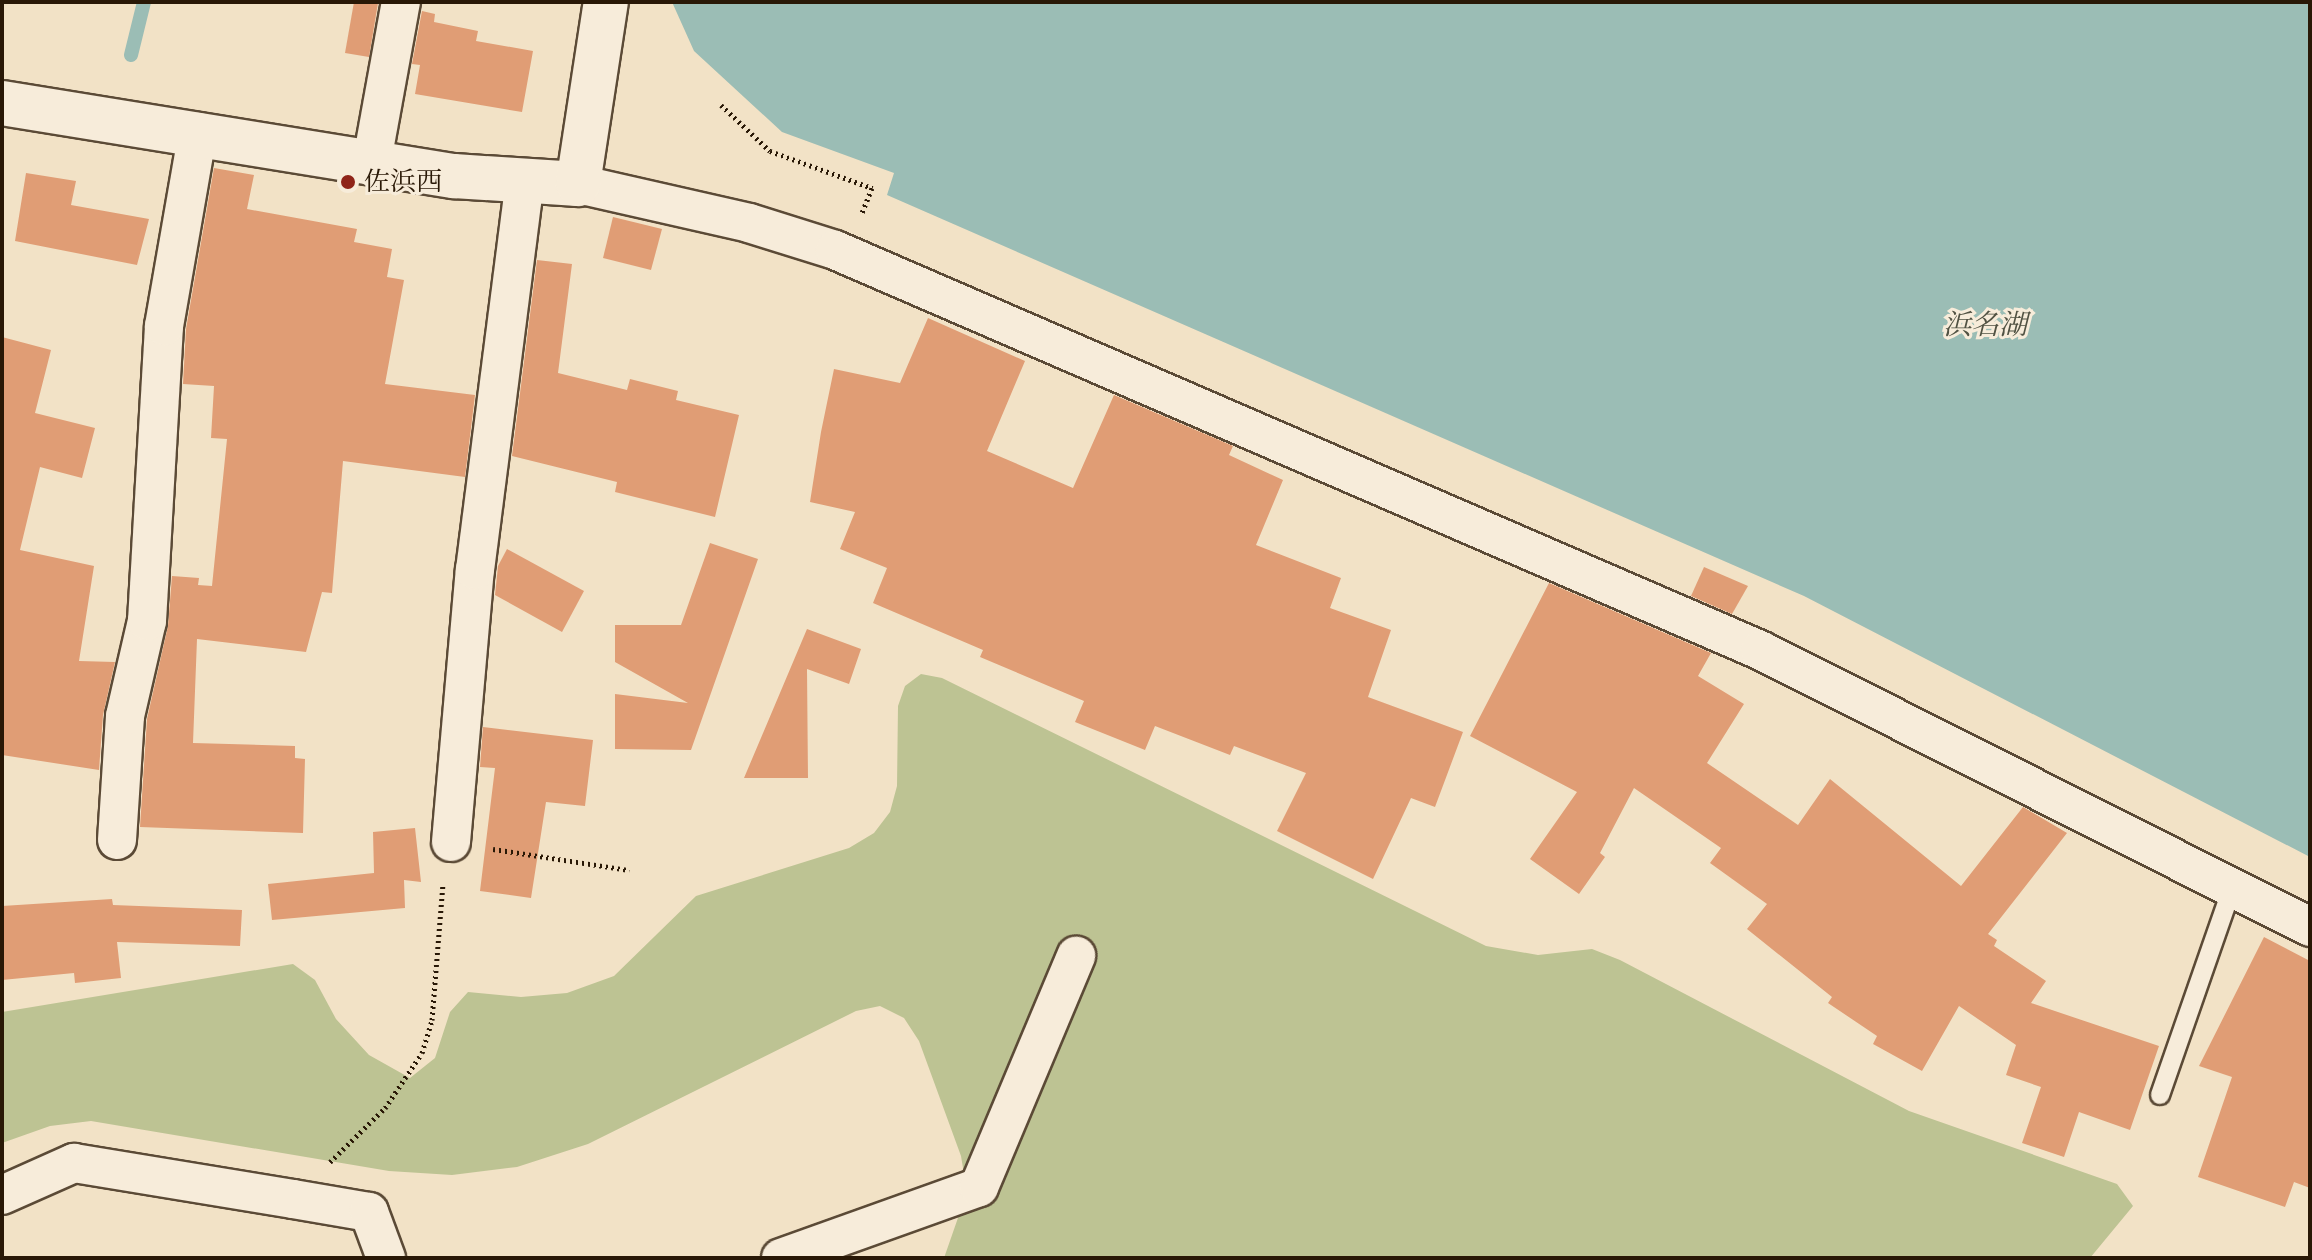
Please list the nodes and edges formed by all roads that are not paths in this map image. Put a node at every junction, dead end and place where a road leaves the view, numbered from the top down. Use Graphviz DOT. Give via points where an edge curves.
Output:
graph roads {
  1 [pos="401,2"];
  2 [pos="606,2"];
  3 [pos="2,103"];
  4 [pos="198,132"];
  5 [pos="372,161"];
  6 [pos="525,182"];
  7 [pos="578,184"];
  8 [pos="117,840"];
  9 [pos="451,842"];
  10 [pos="2232,888"];
  11 [pos="2310,927"];
  12 [pos="1076,956"];
  13 [pos="2160,1095"];
  14 [pos="2,1195"];
  15 [pos="386,1258"];
  16 [pos="781,1258"];
  1 -- 5 [label="street"];
  2 -- 7 [label="street"];
  3 -- 4 [label="street"];
  4 -- 5 [label="street"];
  4 -- 8 [label="street" via="164,326 147,621 126,707"];
  5 -- 6 [label="street"];
  6 -- 7 [label="street"];
  6 -- 9 [label="street" via="475,570"];
  7 -- 10 [label="street" via="749,223 835,250 1760,650"];
  10 -- 11 [label="street"];
  10 -- 13 [label="lane"];
  12 -- 16 [label="street" via="979,1187"];
  14 -- 15 [label="street" via="74,1163 369,1212"];
}
